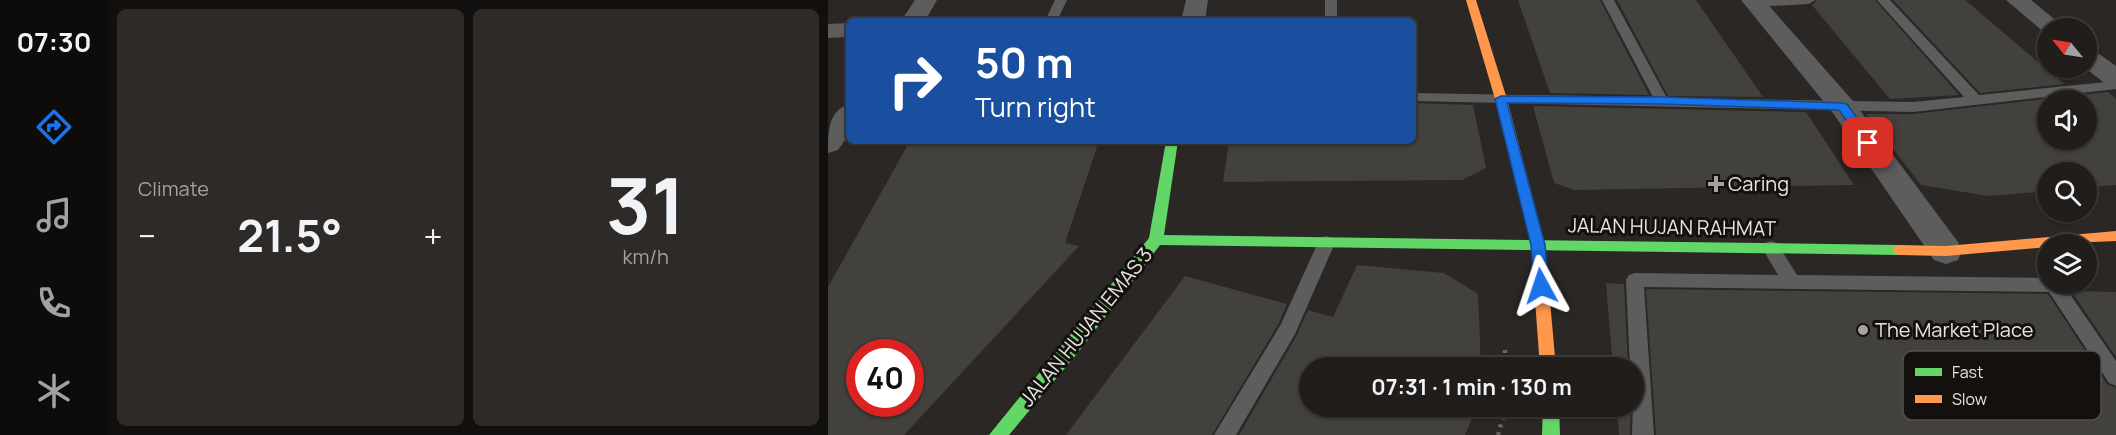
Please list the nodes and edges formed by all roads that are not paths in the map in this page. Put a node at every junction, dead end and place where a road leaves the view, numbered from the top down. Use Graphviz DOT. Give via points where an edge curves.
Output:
graph roads {
  1 [pos="926,0"];
  2 [pos="1061,0"];
  3 [pos="1197,0"];
  4 [pos="1331,0"];
  5 [pos="1471,0"];
  6 [pos="1608,0"];
  7 [pos="1809,0"];
  8 [pos="1883,0"];
  9 [pos="2017,0"];
  10 [pos="1754,2"];
  11 [pos="915,18"];
  12 [pos="1052,18"];
  13 [pos="1193,18"];
  14 [pos="1331,18"];
  15 [pos="2040,18"];
  16 [pos="846,30"];
  17 [pos="828,31"];
  18 [pos="2097,64"];
  19 [pos="2116,79"];
  20 [pos="2116,85"];
  21 [pos="1416,97"];
  22 [pos="1501,99"];
  23 [pos="1662,100"];
  24 [pos="1976,101"];
  25 [pos="1842,107"];
  26 [pos="846,117"];
  27 [pos="828,143"];
  28 [pos="1172,144"];
  29 [pos="2116,236"];
  30 [pos="1156,240"];
  31 [pos="1326,243"];
  32 [pos="1538,245"];
  33 [pos="1771,248"];
  34 [pos="1946,251"];
  35 [pos="1791,281"];
  36 [pos="2098,351"];
  37 [pos="2101,355"];
  38 [pos="1547,357"];
  39 [pos="2116,377"];
  40 [pos="1551,417"];
  41 [pos="998,435"];
  42 [pos="1225,435"];
  43 [pos="1551,435"];
  44 [pos="1643,435"];
  1 -- 11 [label="street"];
  2 -- 12 [label="lane"];
  3 -- 13 [label="street"];
  4 -- 14 [label="lane"];
  5 -- 22 [label="street"];
  6 -- 23 [label="lane"];
  7 -- 10 [label="lane"];
  8 -- 24 [label="lane"];
  9 -- 15 [label="street"];
  10 -- 25 [label="street"];
  16 -- 17 [label="street"];
  18 -- 19 [label="street"];
  20 -- 24 [label="lane"];
  21 -- 22 [label="lane"];
  22 -- 23 [label="lane"];
  22 -- 32 [label="street"];
  23 -- 25 [label="lane"];
  24 -- 25 [label="lane" via="1913,107"];
  25 -- 34 [label="street"];
  26 -- 27 [label="street"];
  28 -- 30 [label="street, JALAN HUJAN EMAS 3"];
  29 -- 34 [label="street, JALAN HUJAN RAHMAT"];
  30 -- 31 [label="street, JALAN HUJAN RAHMAT"];
  30 -- 41 [label="street, JALAN HUJAN EMAS 3"];
  31 -- 32 [label="street, JALAN HUJAN RAHMAT"];
  31 -- 42 [label="lane" via="1288,328"];
  32 -- 33 [label="street, JALAN HUJAN RAHMAT"];
  32 -- 38 [label="street"];
  33 -- 34 [label="street, JALAN HUJAN RAHMAT"];
  33 -- 35 [label="lane"];
  35 -- 36 [label="lane" via="2054,285"];
  35 -- 44 [label="lane" via="1635,280"];
  37 -- 39 [label="lane"];
  40 -- 43 [label="street"];
}
